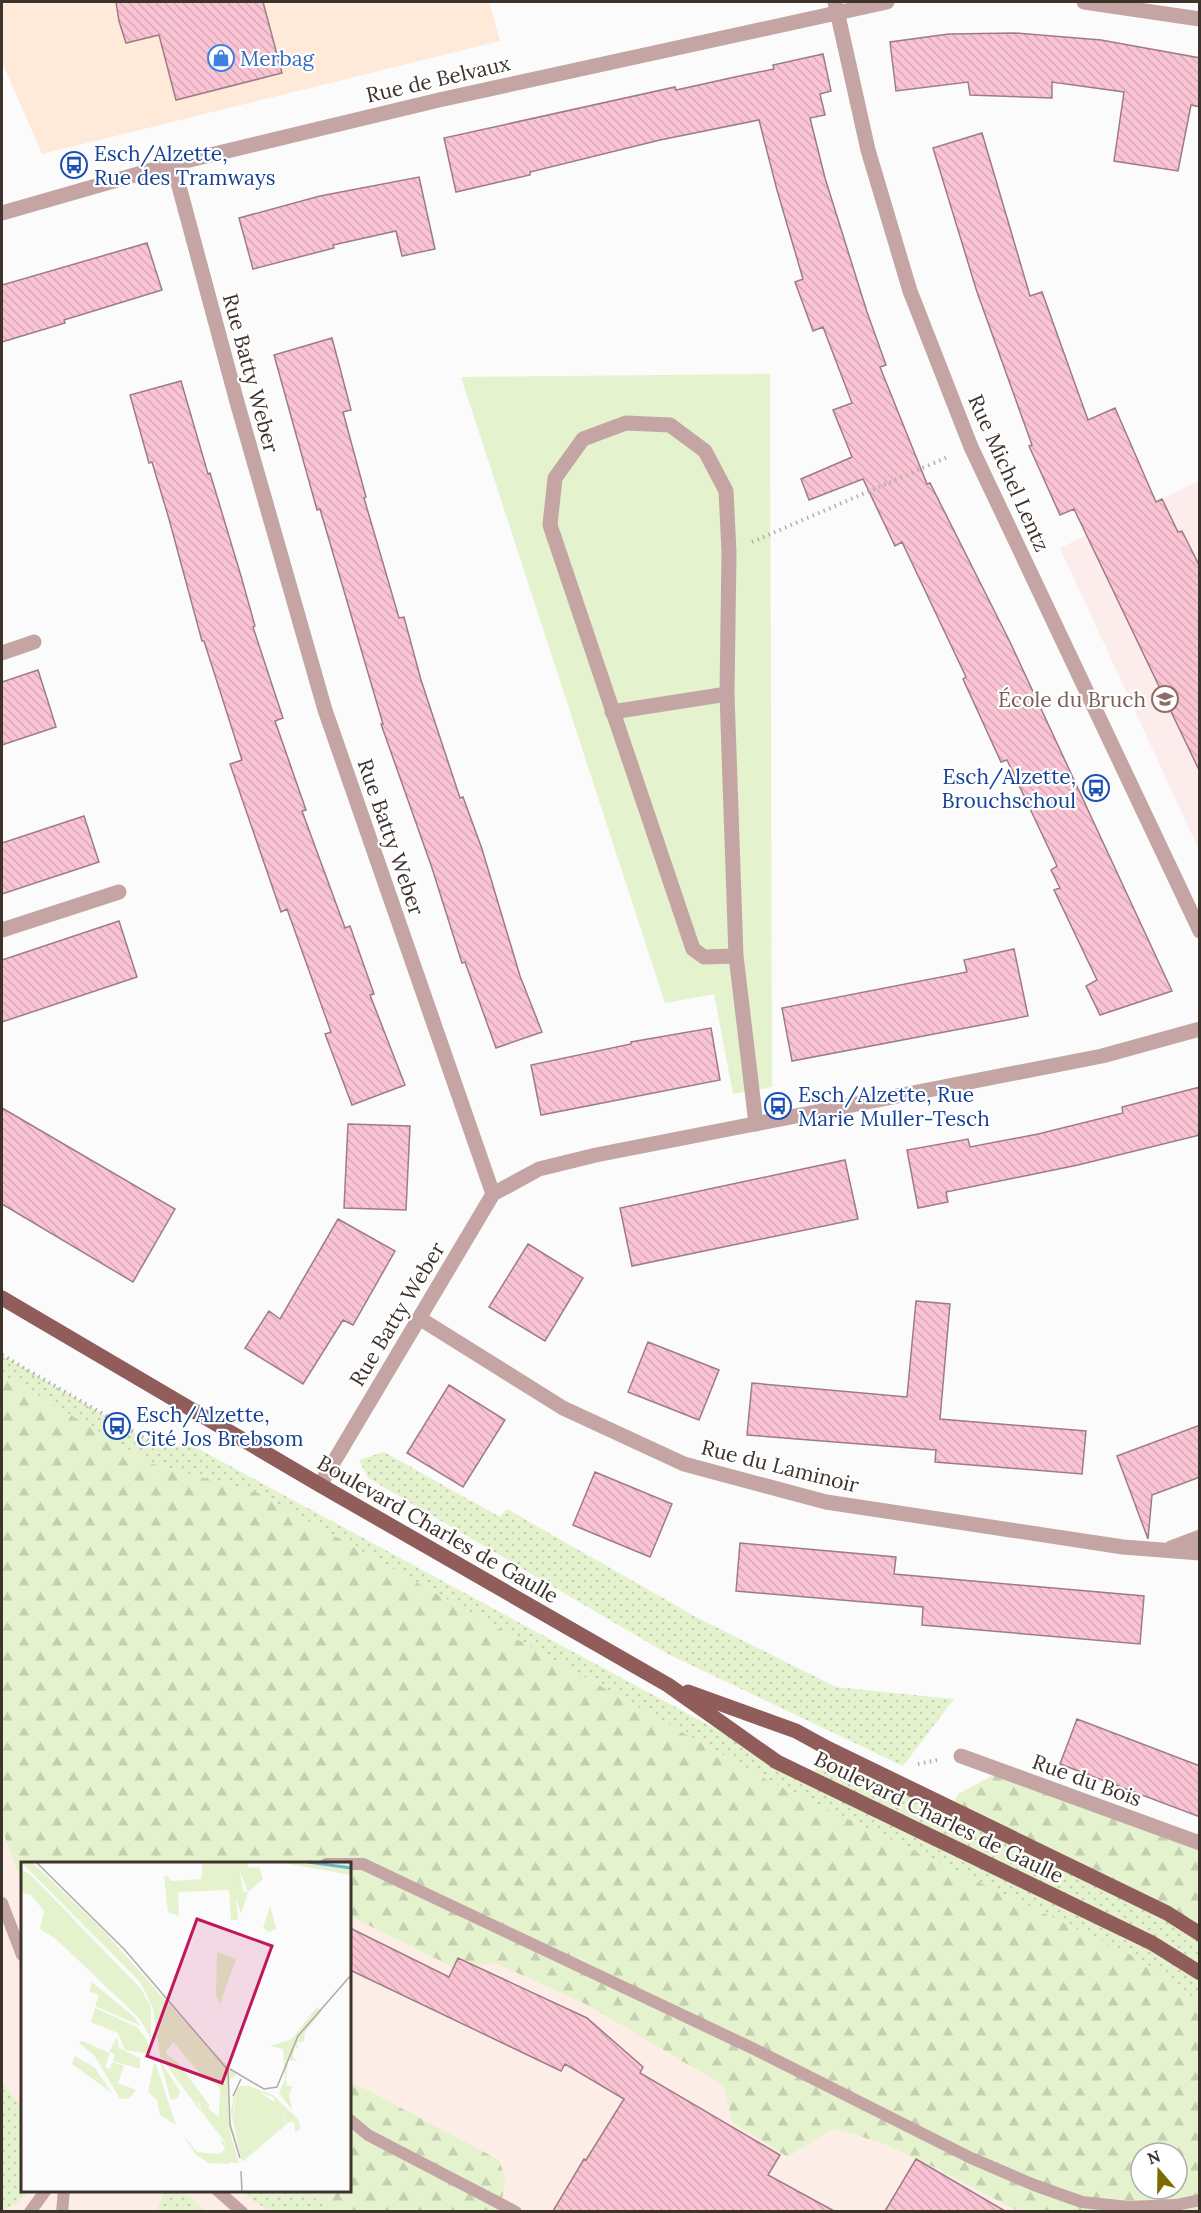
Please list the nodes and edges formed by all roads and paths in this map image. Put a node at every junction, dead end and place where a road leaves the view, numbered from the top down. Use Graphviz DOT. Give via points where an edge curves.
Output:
graph roads {
  1 [pos="886,2"];
  2 [pos="1084,2"];
  3 [pos="836,6"];
  4 [pos="1200,19"];
  5 [pos="173,164"];
  6 [pos="2,213"];
  7 [pos="971,447"];
  8 [pos="729,552"];
  9 [pos="34,642"];
  10 [pos="2,652"];
  11 [pos="727,694"];
  12 [pos="612,712"];
  13 [pos="119,891"];
  14 [pos="2,930"];
  15 [pos="1200,931"];
  16 [pos="736,956"];
  17 [pos="1200,1029"];
  18 [pos="756,1124"];
  19 [pos="493,1194"];
  20 [pos="2,1298"];
  21 [pos="419,1318"];
  22 [pos="2,1355"];
  23 [pos="156,1444"];
  24 [pos="320,1485"];
  25 [pos="1200,1538"];
  26 [pos="1165,1550"];
  27 [pos="1200,1553"];
  28 [pos="668,1685"];
  29 [pos="961,1756"];
  30 [pos="1200,1843"];
  31 [pos="351,1864"];
  32 [pos="2,1903"];
  33 [pos="1200,1934"];
  34 [pos="21,1952"];
  35 [pos="1200,1973"];
  36 [pos="351,2121"];
  37 [pos="44,2192"];
  38 [pos="64,2192"];
  39 [pos="219,2192"];
  40 [pos="1200,2200"];
  41 [pos="30,2211"];
  42 [pos="62,2211"];
  43 [pos="242,2211"];
  44 [pos="516,2211"];
  1 -- 3 [label="street, Rue de Belvaux"];
  2 -- 4 [label="street"];
  3 -- 5 [label="street, Rue de Belvaux"];
  3 -- 7 [label="street, Rue Michel Lentz" via="868,150 910,291"];
  5 -- 6 [label="street, Rue de Belvaux"];
  5 -- 19 [label="street, Rue Batty Weber" via="325,710"];
  7 -- 8 [label="path"];
  7 -- 15 [label="street, Rue Michel Lentz"];
  8 -- 11 [label="street"];
  8 -- 12 [label="street" via="726,491 705,451 670,425 626,423 583,439 555,478 550,525"];
  9 -- 10 [label="street"];
  11 -- 12 [label="street"];
  11 -- 16 [label="street"];
  12 -- 16 [label="street" via="693,949 704,957"];
  13 -- 14 [label="street"];
  16 -- 18 [label="street"];
  17 -- 18 [label="street" via="1102,1056"];
  18 -- 19 [label="street" via="539,1169"];
  19 -- 21 [label="street, Rue Batty Weber"];
  20 -- 24 [label="main road, Boulevard Charles de Gaulle"];
  21 -- 24 [label="street, Rue Batty Weber"];
  21 -- 26 [label="street, Rue du Laminoir" via="563,1408 684,1464 826,1502"];
  22 -- 23 [label="path"];
  24 -- 28 [label="main road, Boulevard Charles de Gaulle"];
  25 -- 26 [label="street, Rue du Laminoir"];
  26 -- 27 [label="street, Rue du Laminoir"];
  28 -- 33 [label="main road, Boulevard Charles de Gaulle" via="796,1731 1167,1912"];
  28 -- 35 [label="main road, Boulevard Charles de Gaulle" via="777,1762 1152,1943"];
  29 -- 30 [label="street, Rue du Bois"];
  31 -- 40 [label="lane" via="363,1864 1034,2185 1082,2202 1128,2207"];
  32 -- 34 [label="lane"];
  36 -- 44 [label="lane" via="368,2135"];
  37 -- 41 [label="lane"];
  38 -- 42 [label="lane"];
  39 -- 43 [label="lane"];
}
